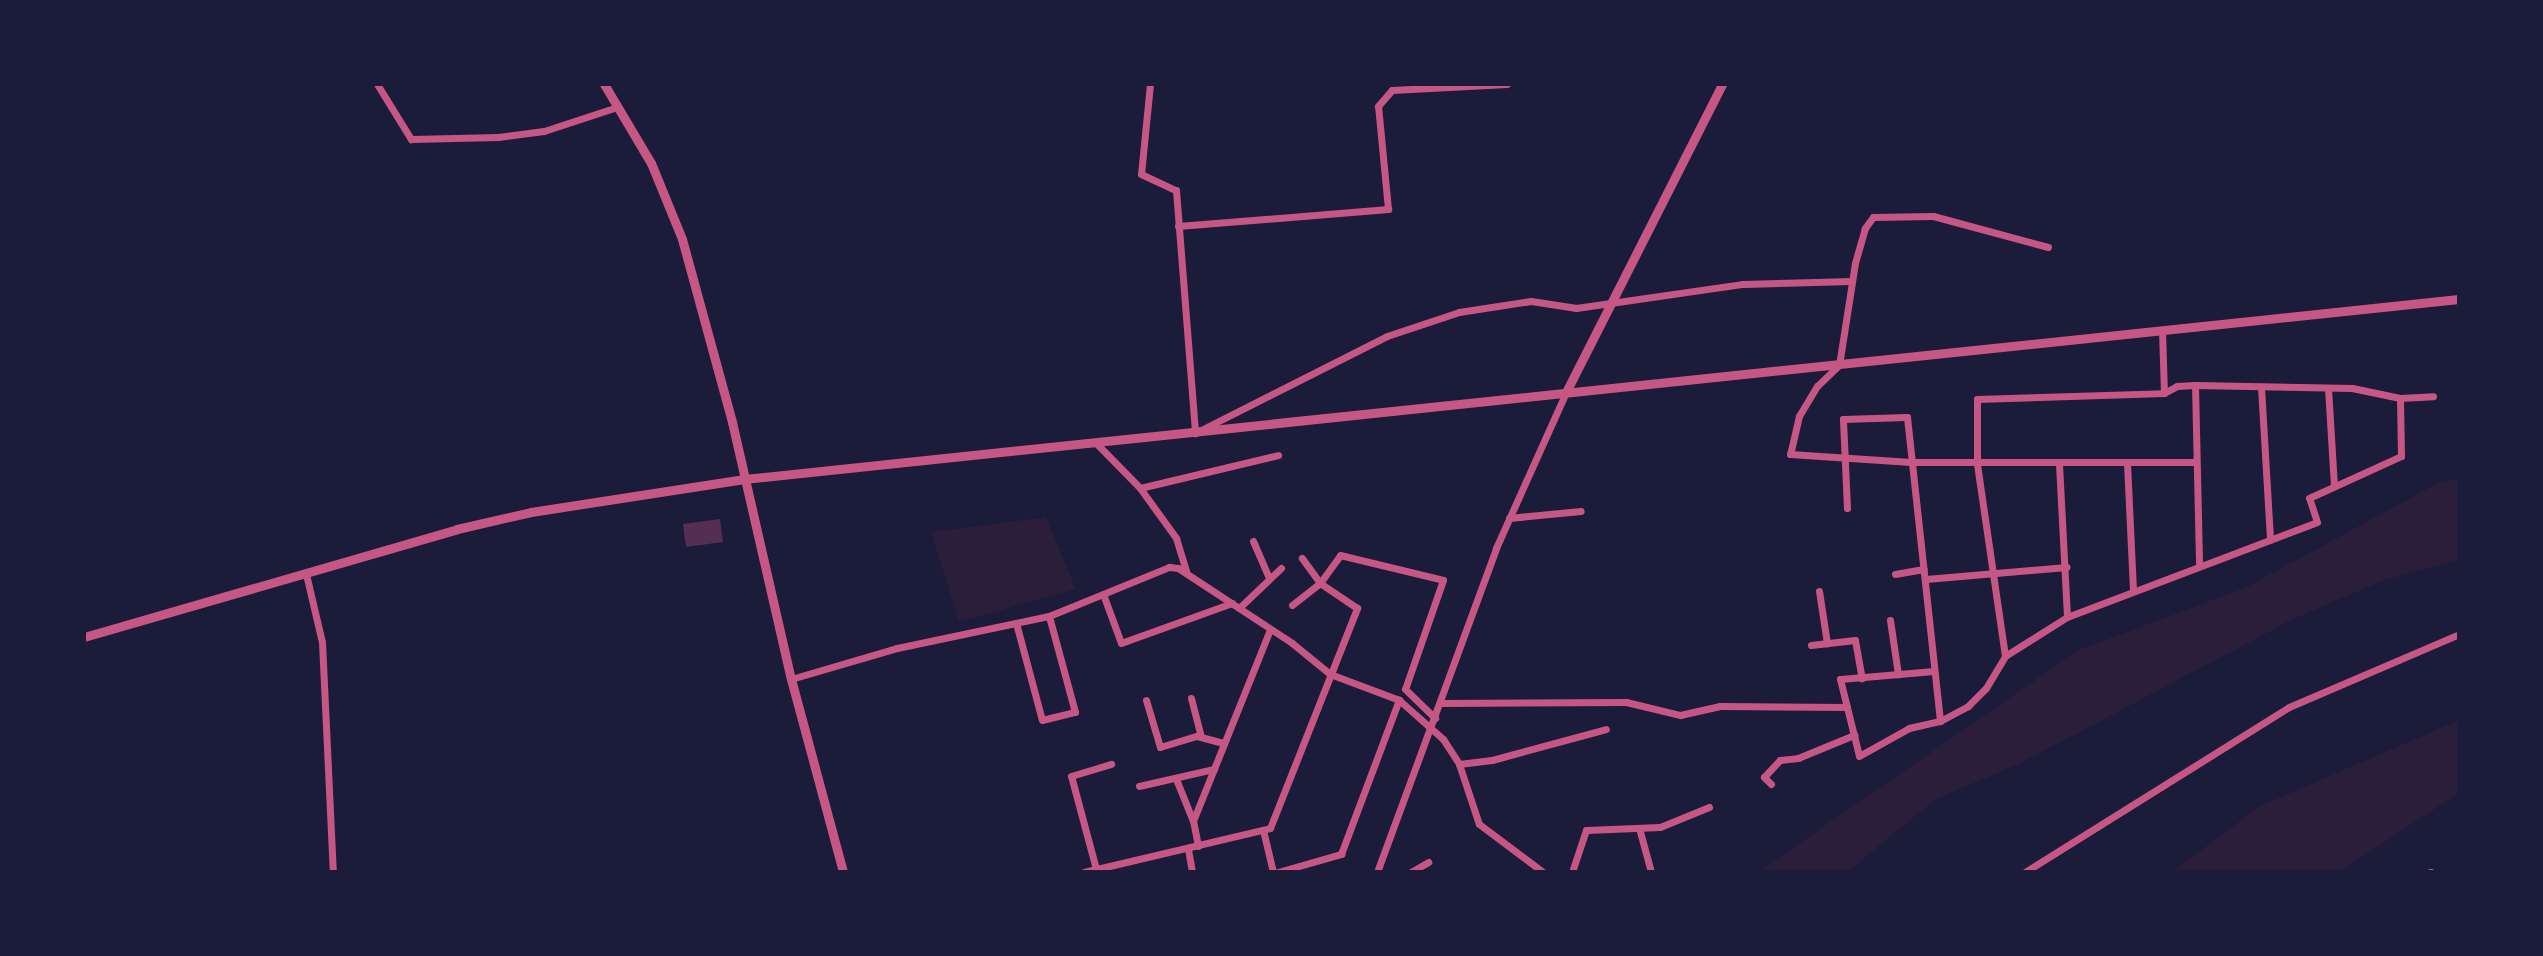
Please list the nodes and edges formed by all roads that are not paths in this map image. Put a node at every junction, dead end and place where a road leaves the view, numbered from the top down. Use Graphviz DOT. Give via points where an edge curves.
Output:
graph roads {
  1 [pos="377,84"];
  2 [pos="604,84"];
  3 [pos="1150,84"];
  4 [pos="1507,84"];
  5 [pos="1722,84"];
  6 [pos="617,107"];
  7 [pos="1178,226"];
  8 [pos="2048,247"];
  9 [pos="1852,281"];
  10 [pos="2459,299"];
  11 [pos="1611,303"];
  12 [pos="2162,330"];
  13 [pos="1839,365"];
  14 [pos="2195,385"];
  15 [pos="2261,387"];
  16 [pos="2328,388"];
  17 [pos="1566,392"];
  18 [pos="2164,393"];
  19 [pos="2433,396"];
  20 [pos="2400,398"];
  21 [pos="1195,433"];
  22 [pos="1096,443"];
  23 [pos="1278,455"];
  24 [pos="1845,459"];
  25 [pos="1911,462"];
  26 [pos="2196,462"];
  27 [pos="1977,463"];
  28 [pos="2127,463"];
  29 [pos="2059,464"];
  30 [pos="744,478"];
  31 [pos="2334,486"];
  32 [pos="1140,488"];
  33 [pos="1847,508"];
  34 [pos="1581,510"];
  35 [pos="1509,518"];
  36 [pos="2270,540"];
  37 [pos="1253,541"];
  38 [pos="1302,558"];
  39 [pos="2199,564"];
  40 [pos="2066,567"];
  41 [pos="1280,568"];
  42 [pos="1924,569"];
  43 [pos="1186,571"];
  44 [pos="306,573"];
  45 [pos="1991,573"];
  46 [pos="1895,574"];
  47 [pos="1269,578"];
  48 [pos="1926,579"];
  49 [pos="1320,583"];
  50 [pos="2133,590"];
  51 [pos="1819,591"];
  52 [pos="1103,594"];
  53 [pos="1232,603"];
  54 [pos="1292,605"];
  55 [pos="1239,608"];
  56 [pos="1049,616"];
  57 [pos="2067,617"];
  58 [pos="1890,620"];
  59 [pos="1017,623"];
  60 [pos="1270,629"];
  61 [pos="2459,634"];
  62 [pos="84,637"];
  63 [pos="1827,643"];
  64 [pos="1811,645"];
  65 [pos="2005,656"];
  66 [pos="1934,670"];
  67 [pos="1330,674"];
  68 [pos="1898,674"];
  69 [pos="1862,678"];
  70 [pos="791,679"];
  71 [pos="1191,698"];
  72 [pos="1146,700"];
  73 [pos="1399,700"];
  74 [pos="1440,703"];
  75 [pos="1847,707"];
  76 [pos="1435,718"];
  77 [pos="1940,721"];
  78 [pos="1431,727"];
  79 [pos="1606,729"];
  80 [pos="1854,735"];
  81 [pos="1201,737"];
  82 [pos="1224,743"];
  83 [pos="1111,764"];
  84 [pos="1459,764"];
  85 [pos="1214,769"];
  86 [pos="1757,770"];
  87 [pos="1764,777"];
  88 [pos="1176,779"];
  89 [pos="1771,785"];
  90 [pos="1139,786"];
  91 [pos="1709,807"];
  92 [pos="1193,821"];
  93 [pos="1639,828"];
  94 [pos="1263,830"];
  95 [pos="1198,845"];
  96 [pos="1188,849"];
  97 [pos="1428,862"];
  98 [pos="1096,869"];
  99 [pos="1112,869"];
  100 [pos="333,872"];
  101 [pos="843,872"];
  102 [pos="1084,872"];
  103 [pos="1192,872"];
  104 [pos="1276,872"];
  105 [pos="1377,872"];
  106 [pos="1411,872"];
  107 [pos="1543,872"];
  108 [pos="1572,872"];
  109 [pos="1651,872"];
  110 [pos="2025,872"];
  1 -- 6 [label="street" via="411,139 544,131"];
  2 -- 6 [label="street"];
  3 -- 7 [label="street" via="1141,174 1175,190"];
  4 -- 7 [label="street" via="1392,89 1378,106 1388,209"];
  5 -- 11 [label="street"];
  6 -- 30 [label="street" via="670,205"];
  7 -- 21 [label="street"];
  8 -- 9 [label="street" via="1933,216 1879,215 1865,228"];
  9 -- 11 [label="street" via="1743,284"];
  9 -- 13 [label="street"];
  10 -- 12 [label="street"];
  11 -- 17 [label="street"];
  11 -- 21 [label="street" via="1563,308 1531,301 1459,312 1387,336"];
  12 -- 13 [label="street"];
  12 -- 18 [label="street"];
  13 -- 17 [label="street"];
  13 -- 24 [label="street" via="1817,386 1799,415 1790,454"];
  14 -- 15 [label="street"];
  14 -- 18 [label="street" via="2177,386"];
  14 -- 26 [label="street"];
  15 -- 16 [label="street"];
  15 -- 36 [label="street"];
  16 -- 20 [label="street"];
  16 -- 31 [label="street"];
  17 -- 21 [label="street"];
  17 -- 35 [label="street"];
  18 -- 27 [label="street" via="1978,399"];
  19 -- 20 [label="street"];
  20 -- 31 [label="street" via="2401,456"];
  21 -- 22 [label="street"];
  22 -- 30 [label="street"];
  22 -- 32 [label="street"];
  23 -- 32 [label="street"];
  24 -- 25 [label="street"];
  24 -- 25 [label="street" via="1843,419 1907,417"];
  24 -- 33 [label="street"];
  25 -- 27 [label="street"];
  25 -- 42 [label="street"];
  26 -- 28 [label="street"];
  26 -- 39 [label="street"];
  27 -- 29 [label="street"];
  27 -- 45 [label="street"];
  28 -- 29 [label="street"];
  28 -- 50 [label="street"];
  29 -- 40 [label="street"];
  30 -- 44 [label="street" via="531,512"];
  30 -- 70 [label="street"];
  31 -- 36 [label="street" via="2309,498 2317,522"];
  32 -- 43 [label="street" via="1176,538"];
  34 -- 35 [label="street"];
  35 -- 74 [label="street"];
  36 -- 39 [label="street"];
  37 -- 47 [label="street"];
  38 -- 49 [label="street"];
  39 -- 50 [label="street"];
  40 -- 45 [label="street"];
  40 -- 57 [label="street"];
  41 -- 47 [label="street"];
  42 -- 46 [label="street"];
  42 -- 48 [label="street"];
  43 -- 52 [label="street" via="1169,567"];
  43 -- 53 [label="street"];
  44 -- 62 [label="street"];
  44 -- 100 [label="street" via="322,642"];
  45 -- 48 [label="street"];
  45 -- 65 [label="street"];
  47 -- 55 [label="street"];
  48 -- 66 [label="street"];
  49 -- 54 [label="street"];
  49 -- 67 [label="street" via="1357,608"];
  49 -- 76 [label="street" via="1340,555 1443,580 1405,689"];
  50 -- 57 [label="street"];
  51 -- 63 [label="street"];
  52 -- 53 [label="street" via="1121,643"];
  52 -- 56 [label="street"];
  53 -- 55 [label="street"];
  55 -- 60 [label="street"];
  56 -- 59 [label="street"];
  56 -- 59 [label="street" via="1075,712 1042,720"];
  57 -- 65 [label="street"];
  58 -- 68 [label="street"];
  59 -- 70 [label="street" via="897,648"];
  60 -- 67 [label="street"];
  60 -- 82 [label="street"];
  61 -- 110 [label="street" via="2289,707"];
  63 -- 64 [label="street"];
  63 -- 69 [label="street" via="1854,640"];
  65 -- 77 [label="street" via="1986,688 1968,706"];
  66 -- 68 [label="street"];
  66 -- 77 [label="street"];
  67 -- 73 [label="street"];
  67 -- 94 [label="street" via="1331,682 1270,828"];
  68 -- 69 [label="street"];
  69 -- 75 [label="street" via="1840,679"];
  70 -- 101 [label="street"];
  71 -- 81 [label="street"];
  72 -- 81 [label="street" via="1160,747"];
  73 -- 78 [label="street"];
  73 -- 104 [label="street" via="1341,853"];
  74 -- 75 [label="street" via="1626,702 1680,715 1720,706"];
  74 -- 76 [label="street"];
  75 -- 80 [label="street"];
  76 -- 78 [label="street"];
  77 -- 80 [label="street" via="1909,728 1859,756"];
  78 -- 84 [label="street"];
  78 -- 105 [label="street"];
  79 -- 84 [label="street" via="1492,760"];
  80 -- 87 [label="street" via="1798,758 1780,760"];
  81 -- 82 [label="street"];
  82 -- 85 [label="street"];
  83 -- 98 [label="street" via="1071,776"];
  84 -- 107 [label="street" via="1479,824"];
  85 -- 88 [label="street"];
  85 -- 92 [label="street"];
  86 -- 87 [label="street"];
  87 -- 89 [label="street"];
  88 -- 90 [label="street"];
  88 -- 92 [label="street"];
  91 -- 93 [label="street" via="1660,827"];
  92 -- 95 [label="street"];
  93 -- 108 [label="street" via="1586,830"];
  93 -- 109 [label="street"];
  94 -- 95 [label="street"];
  94 -- 104 [label="street"];
  95 -- 96 [label="street"];
  96 -- 99 [label="street"];
  96 -- 103 [label="street"];
  97 -- 106 [label="street"];
  98 -- 99 [label="street"];
  98 -- 102 [label="street"];
}
